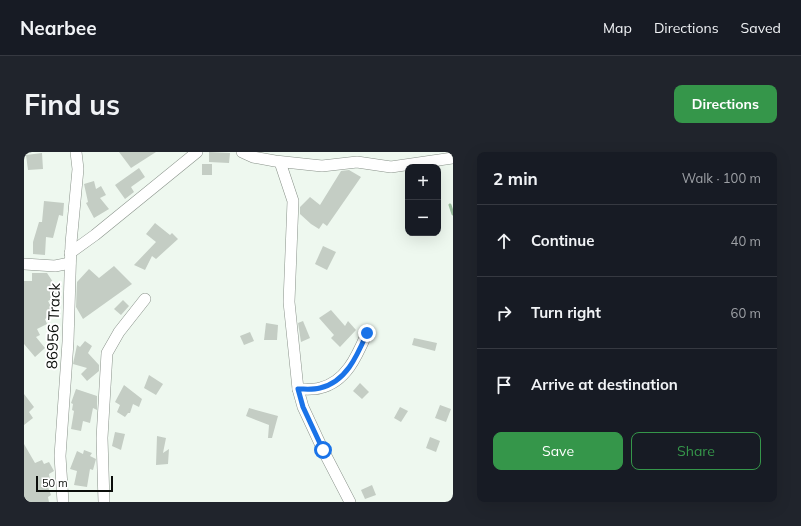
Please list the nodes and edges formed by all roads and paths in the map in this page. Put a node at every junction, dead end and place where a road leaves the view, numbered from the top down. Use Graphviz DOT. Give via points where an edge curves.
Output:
graph roads {
  1 [pos="76,152"];
  2 [pos="197,152"];
  3 [pos="242,152"];
  4 [pos="279,158"];
  5 [pos="453,158"];
  6 [pos="70,258"];
  7 [pos="24,264"];
  8 [pos="146,299"];
  9 [pos="367,333"];
  10 [pos="298,389"];
  11 [pos="63,502"];
  12 [pos="104,502"];
  13 [pos="350,502"];
  1 -- 6 [label="street, 86956 Track" via="78,169"];
  2 -- 6 [label="street"];
  3 -- 4 [label="street" via="253,157"];
  4 -- 5 [label="street" via="322,166 357,162 391,167"];
  4 -- 10 [label="street" via="293,201 289,302"];
  6 -- 7 [label="street" via="55,266"];
  6 -- 11 [label="street, 86956 Track" via="68,342 60,456"];
  8 -- 12 [label="street" via="118,332 107,353 102,438"];
  9 -- 10 [label="street" via="358,356 340,378 319,389"];
  10 -- 13 [label="street" via="303,407"];
}
